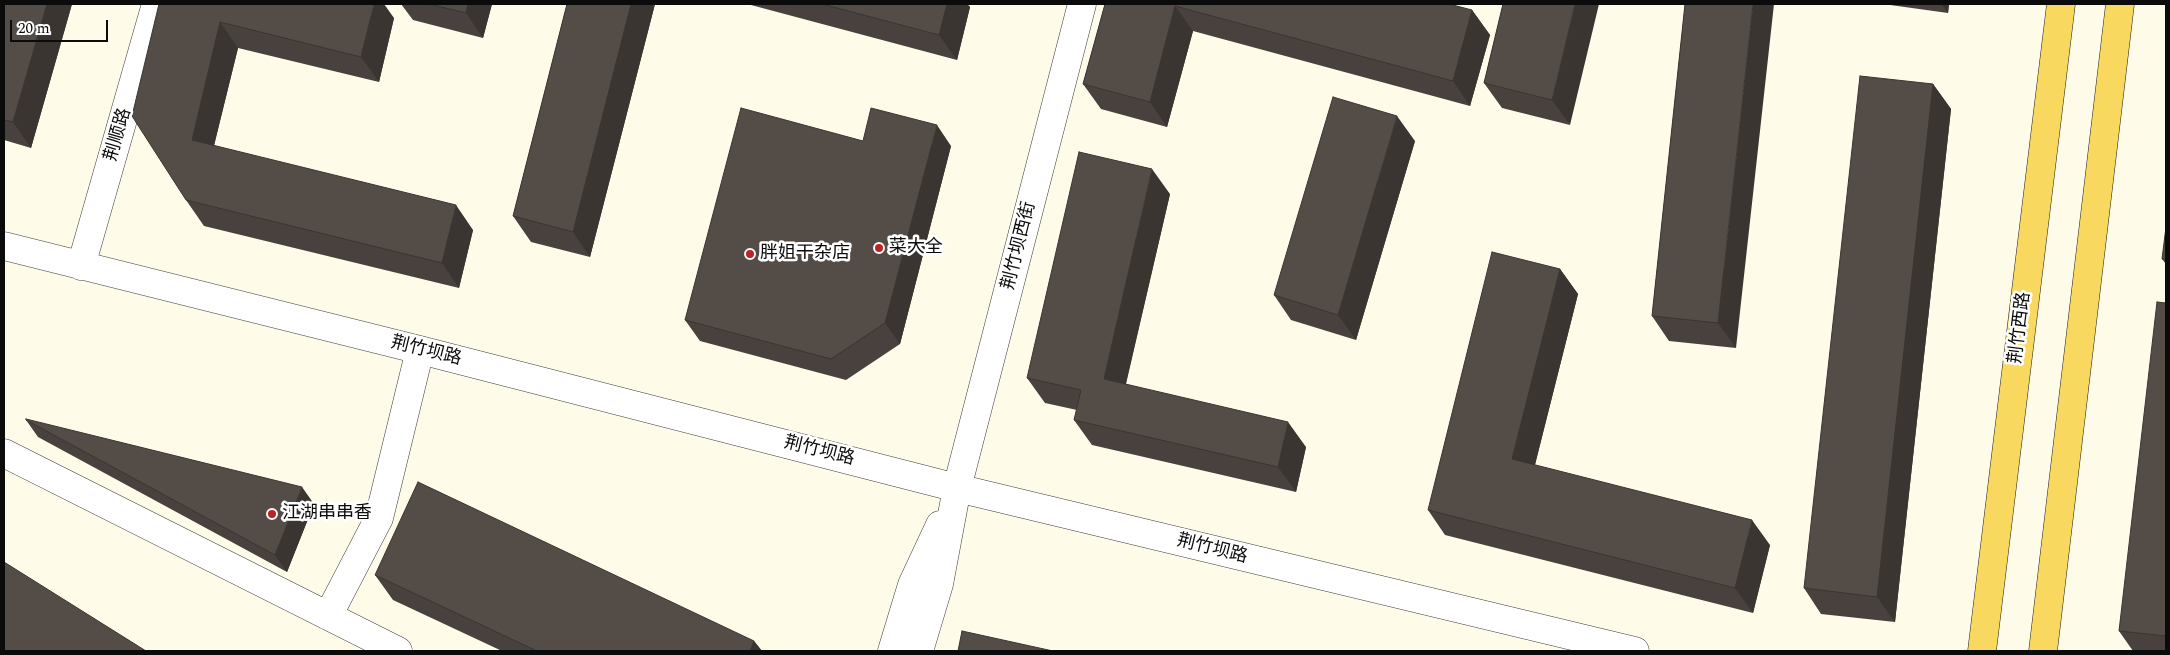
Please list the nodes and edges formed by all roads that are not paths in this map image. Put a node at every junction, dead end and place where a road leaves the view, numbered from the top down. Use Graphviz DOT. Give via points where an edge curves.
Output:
graph roads {
  1 [pos="156,4"];
  2 [pos="1082,4"];
  3 [pos="2061,4"];
  4 [pos="2120,4"];
  5 [pos="4,246"];
  6 [pos="81,266"];
  7 [pos="420,350"];
  8 [pos="4,453"];
  9 [pos="958,488"];
  10 [pos="328,616"];
  11 [pos="1567,644"];
  12 [pos="398,651"];
  13 [pos="892,651"];
  14 [pos="919,651"];
  15 [pos="1636,651"];
  16 [pos="1982,651"];
  17 [pos="2043,651"];
  1 -- 6 [label="street, 荆顺路"];
  2 -- 9 [label="street, 荆竹坝西街"];
  3 -- 16 [label="main road, 荆竹西路"];
  4 -- 17 [label="main road"];
  5 -- 6 [label="street, 荆竹坝路"];
  6 -- 7 [label="street, 荆竹坝路"];
  7 -- 9 [label="street, 荆竹坝路"];
  7 -- 10 [label="street" via="379,518"];
  8 -- 10 [label="street"];
  9 -- 11 [label="street, 荆竹坝路"];
  9 -- 13 [label="street" via="912,585"];
  9 -- 14 [label="street" via="939,584"];
  10 -- 12 [label="street"];
  11 -- 15 [label="street, 荆竹坝路"];
}
